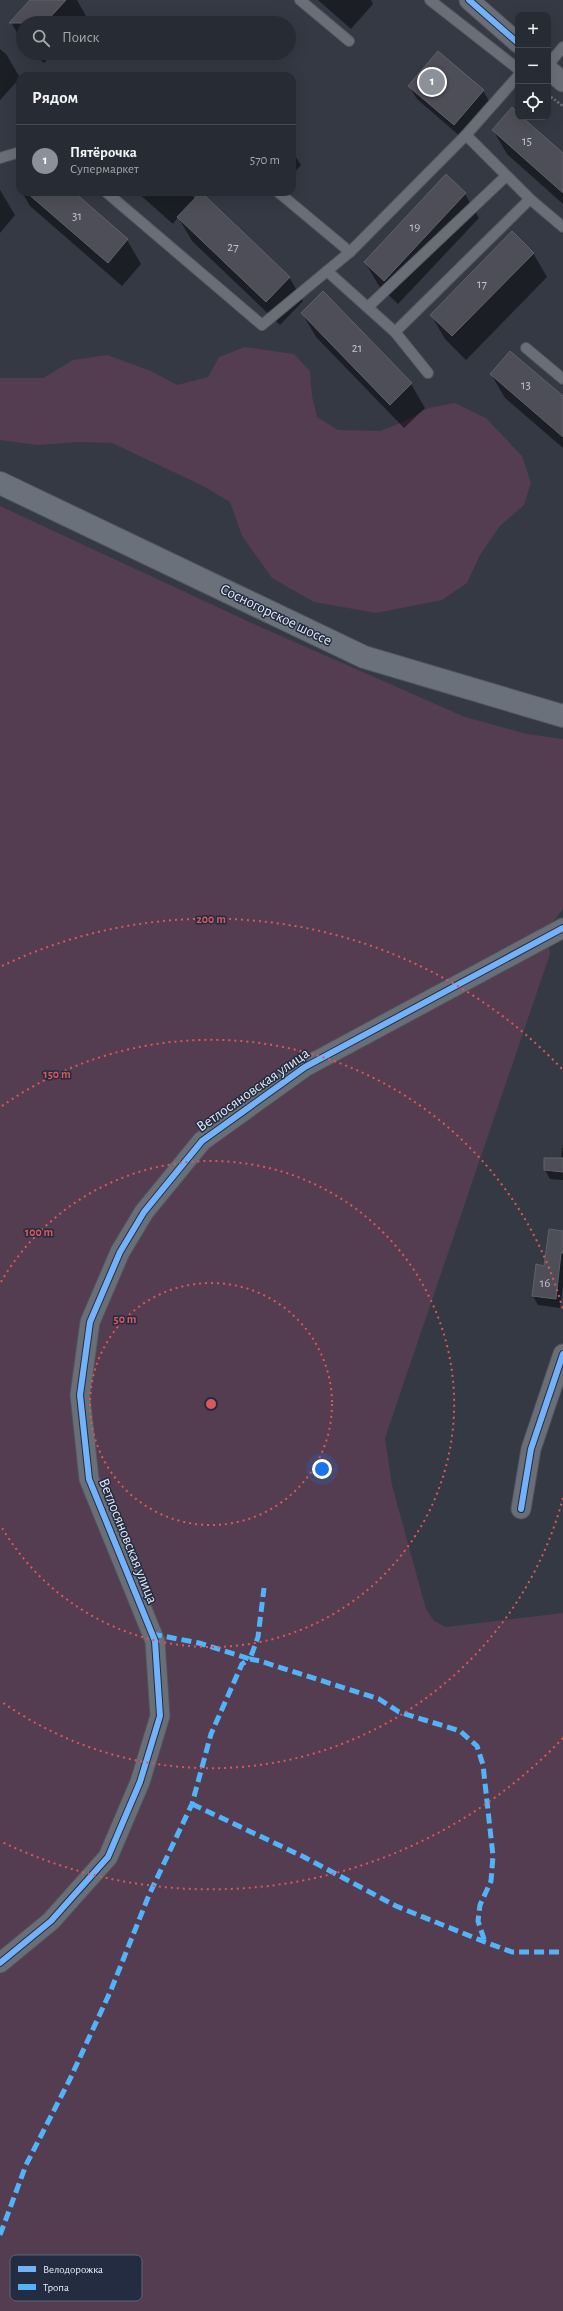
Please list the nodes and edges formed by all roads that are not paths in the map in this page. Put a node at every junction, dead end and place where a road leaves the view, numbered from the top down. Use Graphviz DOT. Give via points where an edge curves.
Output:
graph roads {
  1 [pos="300,0"];
  2 [pos="430,0"];
  3 [pos="469,0"];
  4 [pos="515,40"];
  5 [pos="349,41"];
  6 [pos="563,47"];
  7 [pos="551,61"];
  8 [pos="515,68"];
  9 [pos="551,72"];
  10 [pos="515,79"];
  11 [pos="563,82"];
  12 [pos="466,135"];
  13 [pos="16,153"];
  14 [pos="0,158"];
  15 [pos="506,176"];
  16 [pos="111,196"];
  17 [pos="283,196"];
  18 [pos="530,199"];
  19 [pos="563,227"];
  20 [pos="350,252"];
  21 [pos="327,271"];
  22 [pos="368,307"];
  23 [pos="395,332"];
  24 [pos="526,348"];
  25 [pos="428,373"];
  26 [pos="562,375"];
  27 [pos="0,483"];
  28 [pos="563,716"];
  29 [pos="563,928"];
  30 [pos="563,1354"];
  31 [pos="521,1509"];
  32 [pos="0,1963"];
  1 -- 5 [label="lane"];
  2 -- 8 [label="lane"];
  3 -- 4 [label="street"];
  6 -- 7 [label="lane"];
  9 -- 11 [label="street"];
  10 -- 12 [label="lane"];
  12 -- 15 [label="lane"];
  12 -- 20 [label="lane"];
  13 -- 14 [label="lane"];
  15 -- 18 [label="lane"];
  15 -- 22 [label="lane"];
  16 -- 21 [label="lane" via="262,325"];
  17 -- 20 [label="lane"];
  18 -- 19 [label="lane"];
  18 -- 23 [label="lane"];
  20 -- 21 [label="lane"];
  21 -- 22 [label="lane"];
  22 -- 23 [label="lane"];
  23 -- 25 [label="lane"];
  24 -- 26 [label="lane"];
  27 -- 28 [label="main road, Сосногорское шоссе" via="364,657"];
  29 -- 32 [label="street, Ветлосяновская улица" via="305,1067 202,1141 144,1212 120,1252 90,1322 80,1395 88,1479 155,1641 160,1716 140,1782 108,1857 52,1921"];
  30 -- 31 [label="street" via="531,1449"];
}
